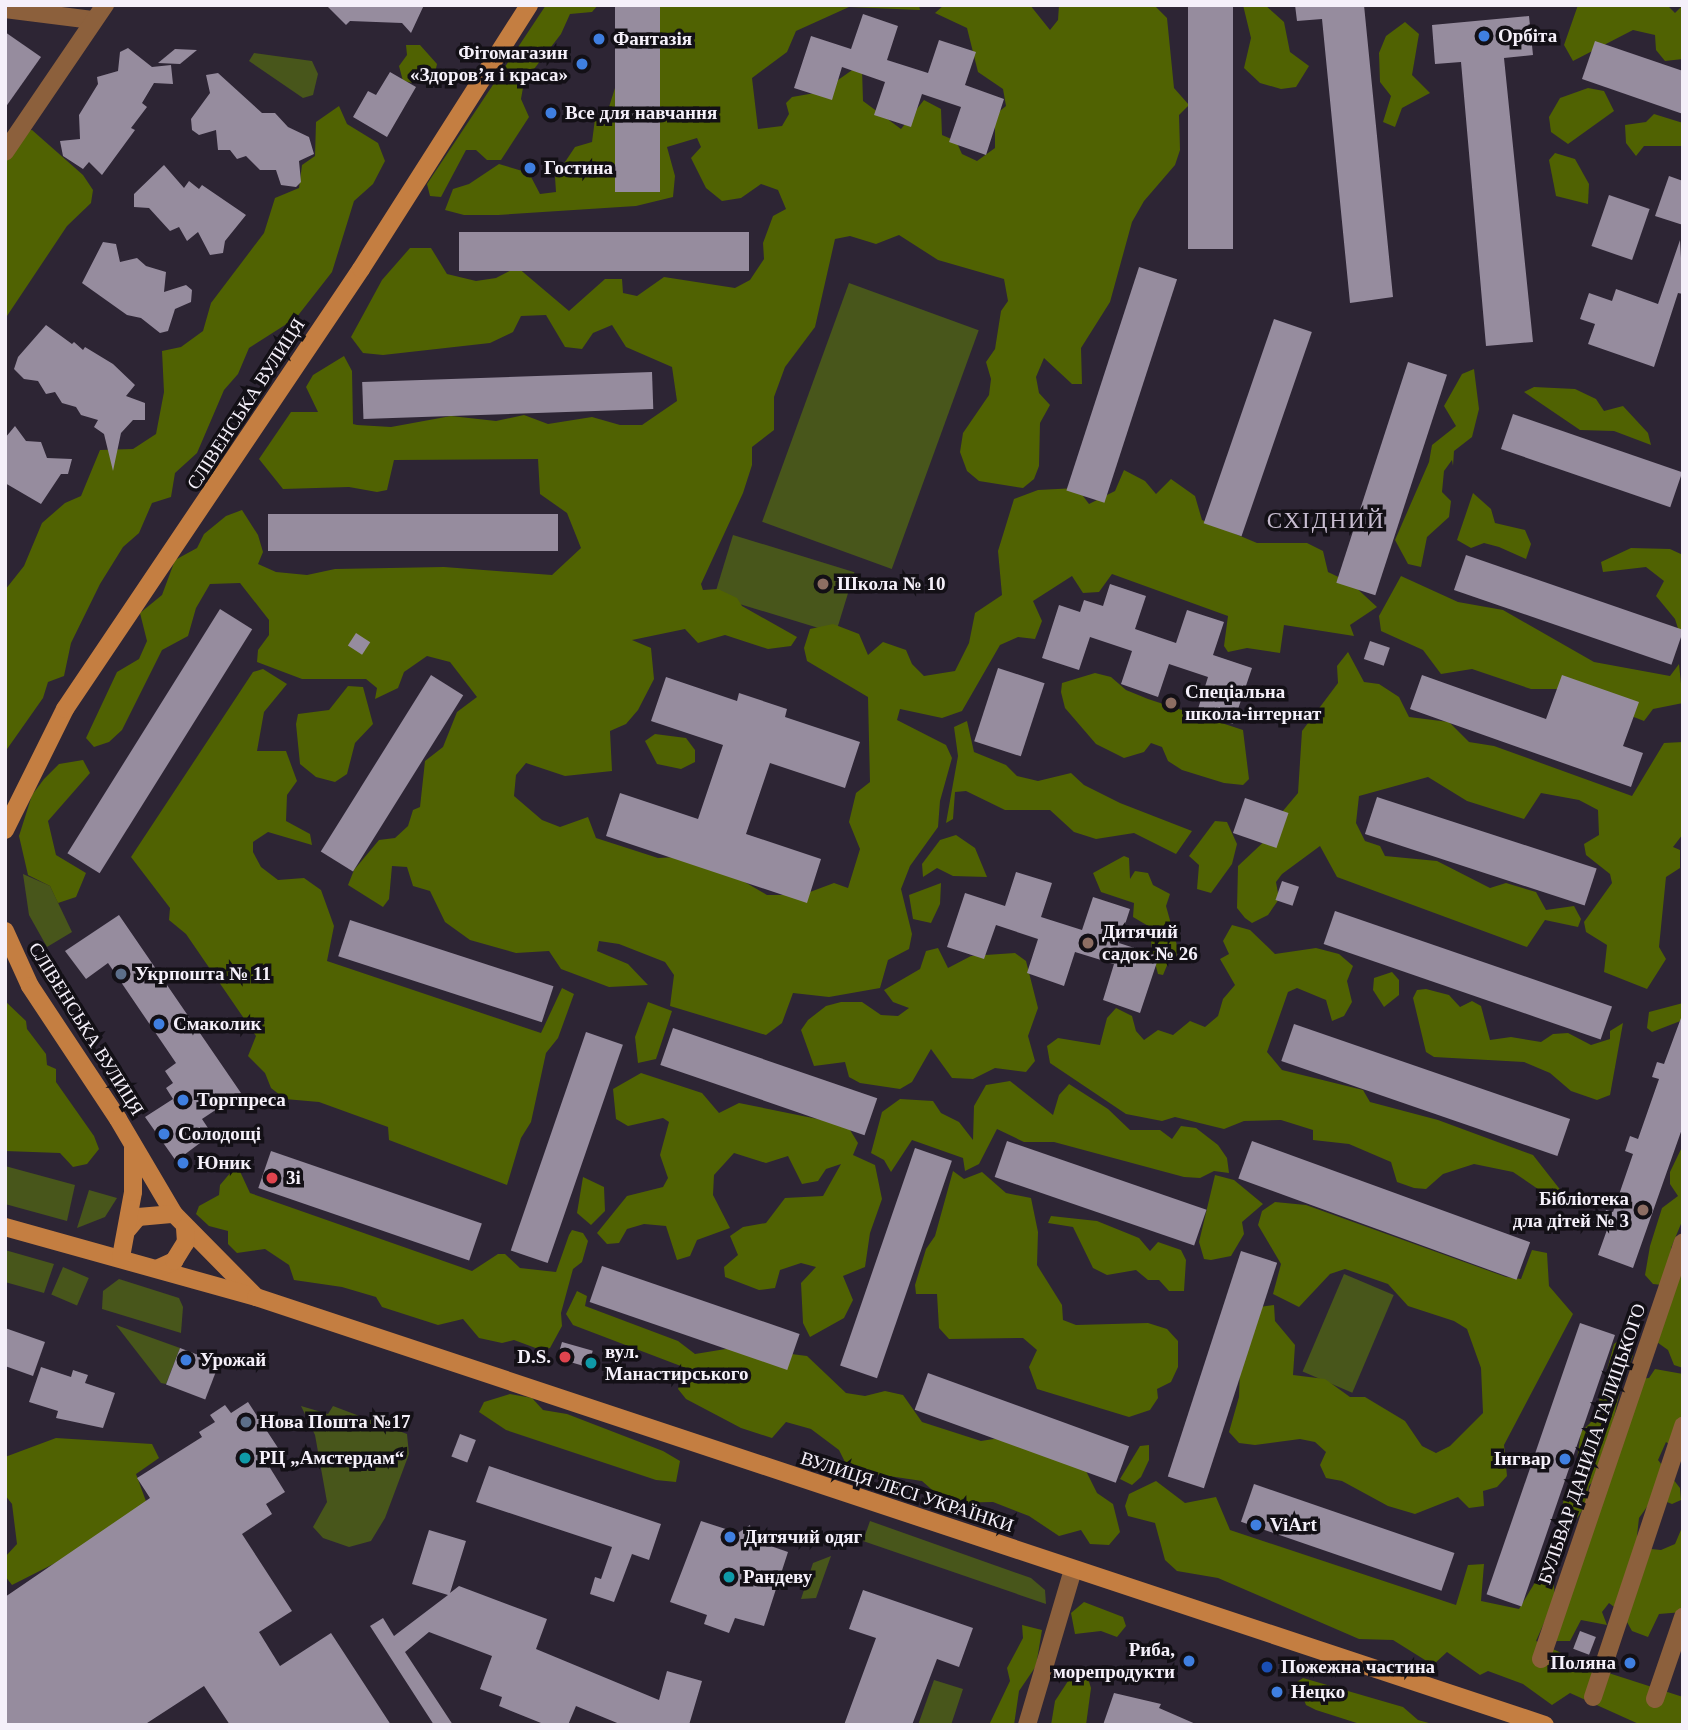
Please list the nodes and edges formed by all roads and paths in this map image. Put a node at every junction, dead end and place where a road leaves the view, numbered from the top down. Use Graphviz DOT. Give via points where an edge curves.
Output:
graph roads {
  1 [pos="105,5"];
  2 [pos="530,5"];
  3 [pos="5,9"];
  4 [pos="92,20"];
  5 [pos="5,152"];
  6 [pos="5,830"];
  7 [pos="5,931"];
  8 [pos="133,1148"];
  9 [pos="174,1214"];
  10 [pos="5,1227"];
  11 [pos="185,1228"];
  12 [pos="128,1229"];
  13 [pos="1683,1242"];
  14 [pos="121,1257"];
  15 [pos="159,1268"];
  16 [pos="256,1297"];
  17 [pos="1683,1426"];
  18 [pos="1073,1570"];
  19 [pos="1683,1617"];
  20 [pos="1541,1659"];
  21 [pos="1593,1698"];
  22 [pos="1655,1699"];
  23 [pos="1027,1725"];
  24 [pos="1545,1725"];
  1 -- 4 [label="street"];
  2 -- 6 [label="main road, СЛІВЕНСЬКА ВУЛИЦЯ" via="347,289 65,709"];
  3 -- 4 [label="street"];
  4 -- 5 [label="street"];
  7 -- 8 [label="main road, СЛІВЕНСЬКА ВУЛИЦЯ" via="30,986"];
  8 -- 9 [label="main road, СЛІВЕНСЬКА ВУЛИЦЯ"];
  8 -- 12 [label="main road"];
  9 -- 11 [label="main road, СЛІВЕНСЬКА ВУЛИЦЯ"];
  9 -- 12 [label="main road" via="138,1217"];
  10 -- 14 [label="main road"];
  11 -- 15 [label="main road" via="186,1242 174,1261"];
  11 -- 16 [label="main road, СЛІВЕНСЬКА ВУЛИЦЯ"];
  12 -- 14 [label="main road"];
  13 -- 20 [label="street, БУЛЬВАР ДАНИЛА ГАЛИЦЬКОГО"];
  14 -- 15 [label="main road"];
  15 -- 16 [label="main road, ВУЛИЦЯ ЛЕСІ УКРАЇНКИ"];
  16 -- 18 [label="main road, ВУЛИЦЯ ЛЕСІ УКРАЇНКИ"];
  17 -- 21 [label="street"];
  18 -- 23 [label="street"];
  18 -- 24 [label="main road, ВУЛИЦЯ ЛЕСІ УКРАЇНКИ"];
  19 -- 22 [label="street"];
}
